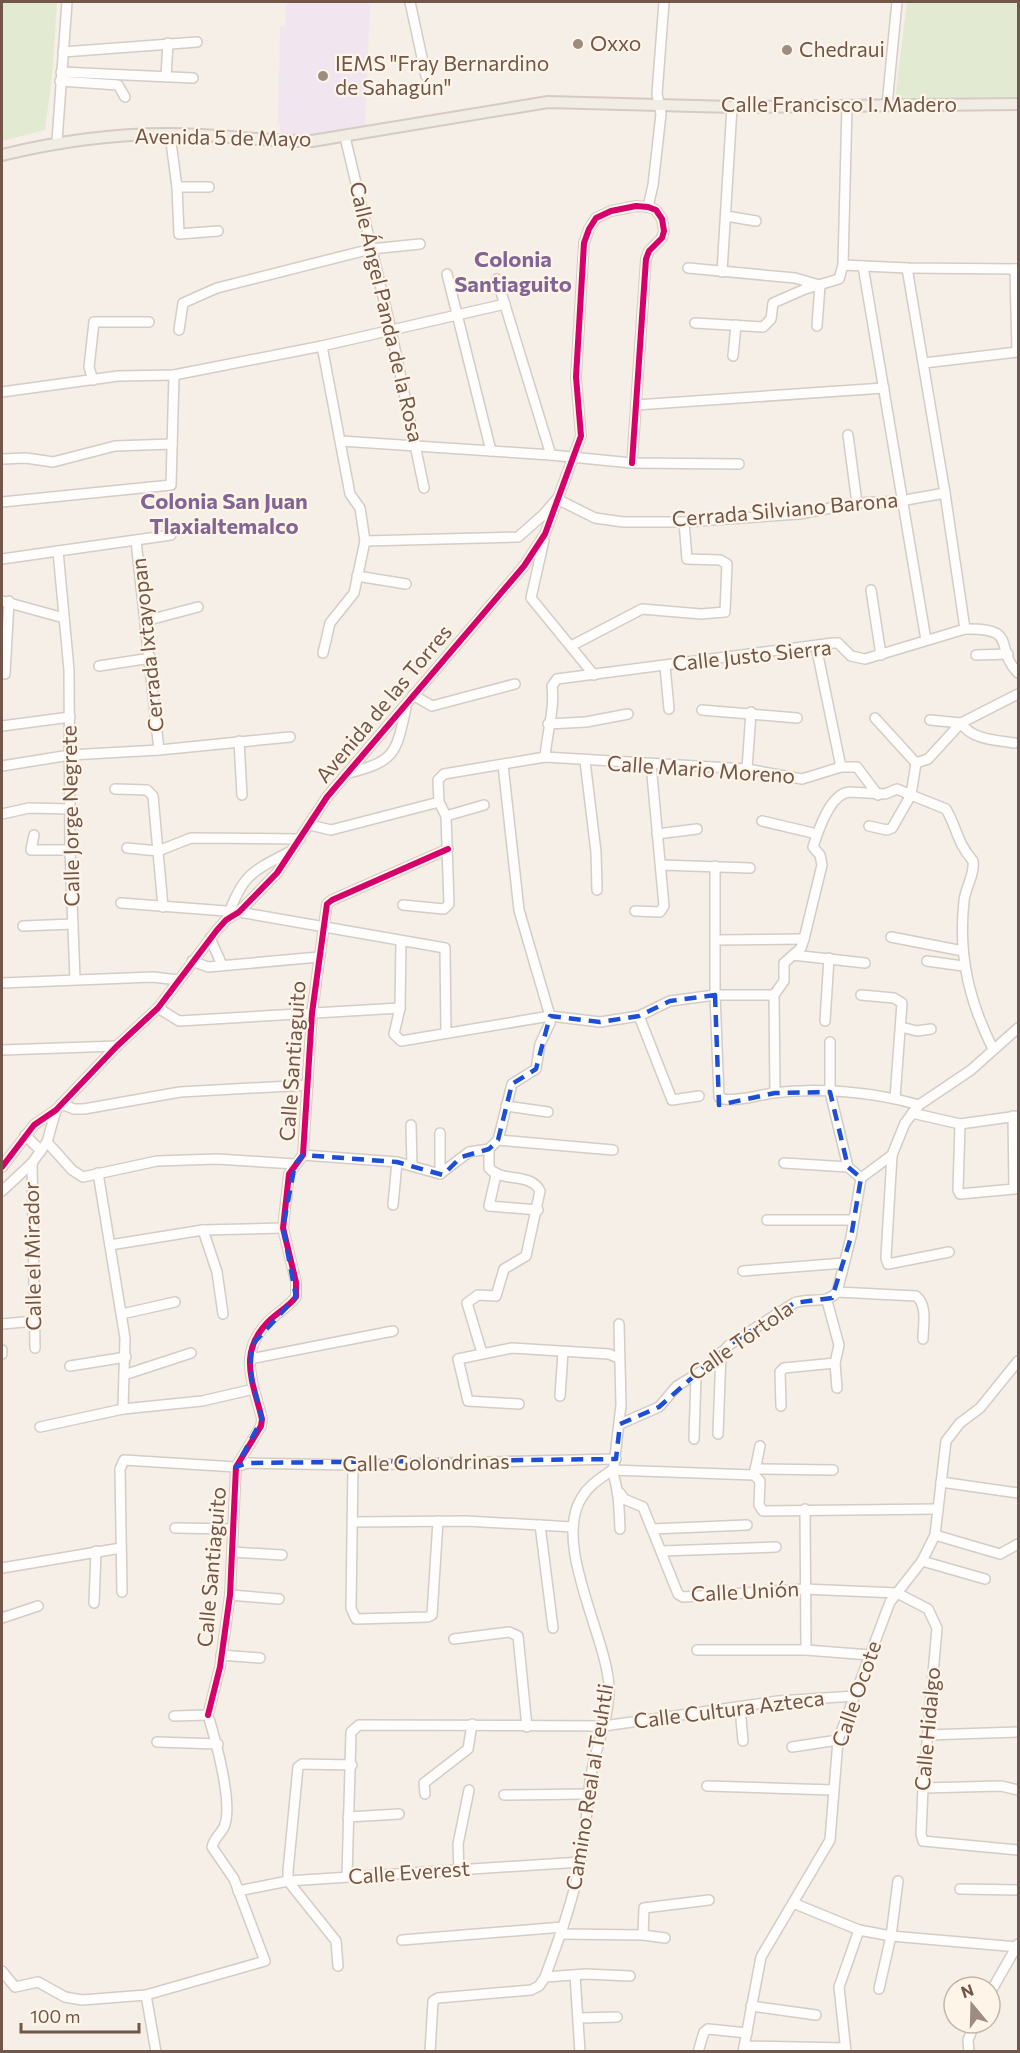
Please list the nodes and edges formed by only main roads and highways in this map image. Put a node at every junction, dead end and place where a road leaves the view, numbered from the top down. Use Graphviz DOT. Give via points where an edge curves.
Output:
graph roads {
  1 [pos="659,103"];
  2 [pos="1018,104"];
  3 [pos="2,155"];
  1 -- 2 [label="main road, Calle Francisco I. Madero" via="732,107"];
  1 -- 3 [label="main road, Avenida 5 de Mayo" via="548,102 345,137 281,142 170,135 57,141"];
}
